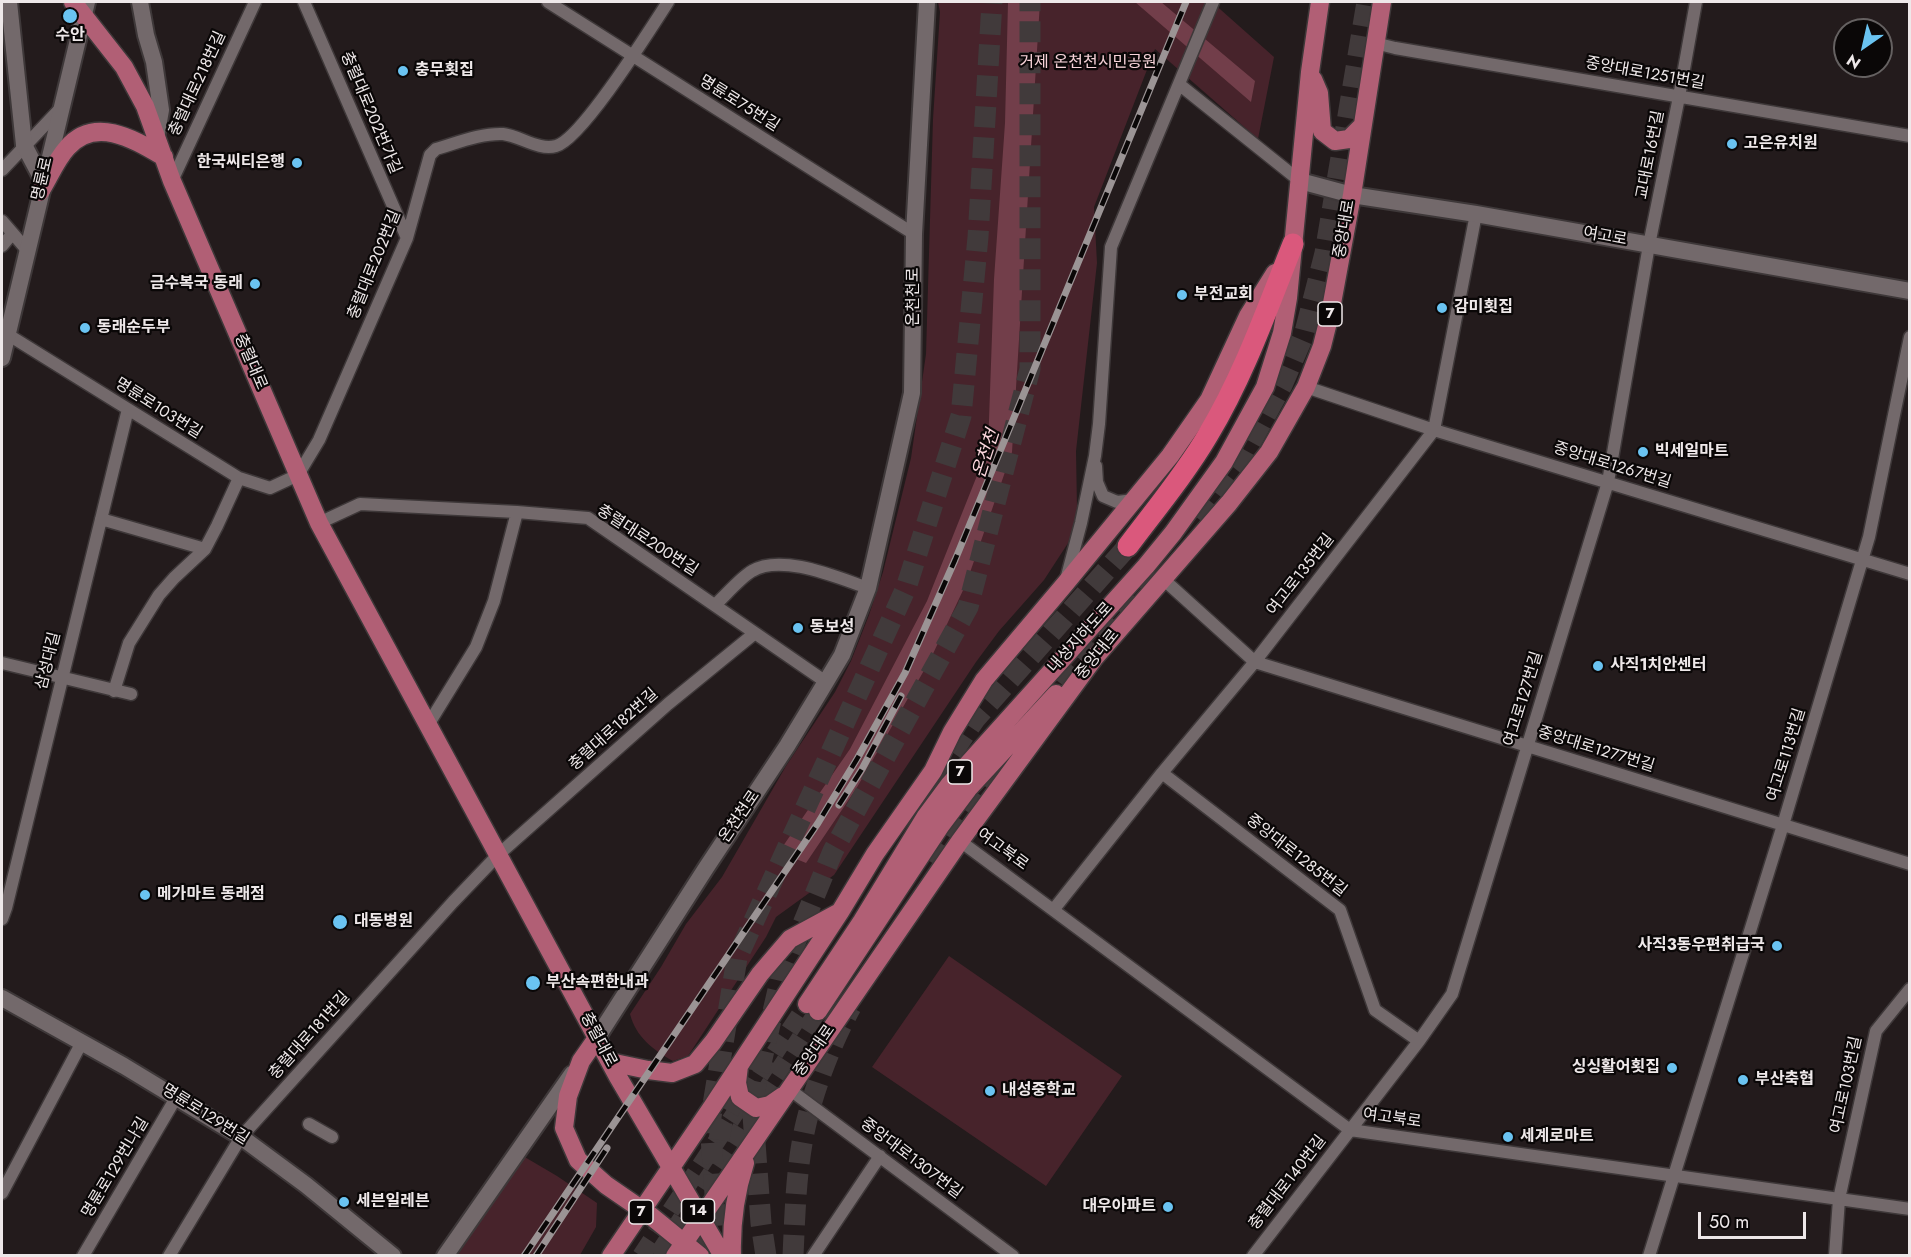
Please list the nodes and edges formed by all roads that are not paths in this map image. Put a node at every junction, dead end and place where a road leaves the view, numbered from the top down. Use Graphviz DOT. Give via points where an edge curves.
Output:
graph roads {
  1 [pos="9,2"];
  2 [pos="140,2"];
  3 [pos="255,2"];
  4 [pos="304,2"];
  5 [pos="548,2"];
  6 [pos="668,2"];
  7 [pos="927,2"];
  8 [pos="1213,2"];
  9 [pos="1320,2"];
  10 [pos="1382,2"];
  11 [pos="1696,2"];
  12 [pos="81,5"];
  13 [pos="1375,43"];
  14 [pos="633,56"];
  15 [pos="1310,72"];
  16 [pos="1180,85"];
  17 [pos="1679,97"];
  18 [pos="60,109"];
  19 [pos="1363,125"];
  20 [pos="1910,136"];
  21 [pos="156,138"];
  22 [pos="24,145"];
  23 [pos="164,157"];
  24 [pos="2,170"];
  25 [pos="172,181"];
  26 [pos="1300,181"];
  27 [pos="42,186"];
  28 [pos="1352,195"];
  29 [pos="1476,214"];
  30 [pos="2,221"];
  31 [pos="12,234"];
  32 [pos="914,234"];
  33 [pos="406,238"];
  34 [pos="1293,244"];
  35 [pos="1649,245"];
  36 [pos="2,246"];
  37 [pos="27,250"];
  38 [pos="1910,291"];
  39 [pos="7,334"];
  40 [pos="1910,337"];
  41 [pos="2,358"];
  42 [pos="1306,387"];
  43 [pos="128,410"];
  44 [pos="1434,430"];
  45 [pos="1095,456"];
  46 [pos="298,475"];
  47 [pos="239,478"];
  48 [pos="1608,482"];
  49 [pos="1134,500"];
  50 [pos="517,512"];
  51 [pos="101,519"];
  52 [pos="319,523"];
  53 [pos="1128,546"];
  54 [pos="205,549"];
  55 [pos="1862,560"];
  56 [pos="1910,574"];
  57 [pos="1162,578"];
  58 [pos="1065,584"];
  59 [pos="868,588"];
  60 [pos="715,605"];
  61 [pos="755,633"];
  62 [pos="1095,657"];
  63 [pos="1255,662"];
  64 [pos="2,663"];
  65 [pos="62,678"];
  66 [pos="826,682"];
  67 [pos="114,691"];
  68 [pos="132,694"];
  69 [pos="428,725"];
  70 [pos="1527,746"];
  71 [pos="1162,773"];
  72 [pos="1784,825"];
  73 [pos="960,841"];
  74 [pos="498,855"];
  75 [pos="1910,864"];
  76 [pos="1054,909"];
  77 [pos="840,912"];
  78 [pos="2,919"];
  79 [pos="1910,988"];
  80 [pos="2,998"];
  81 [pos="1419,1041"];
  82 [pos="82,1042"];
  83 [pos="605,1052"];
  84 [pos="581,1061"];
  85 [pos="739,1065"];
  86 [pos="787,1092"];
  87 [pos="177,1096"];
  88 [pos="309,1124"];
  89 [pos="1350,1130"];
  90 [pos="241,1137"];
  91 [pos="332,1137"];
  92 [pos="749,1147"];
  93 [pos="880,1156"];
  94 [pos="671,1168"];
  95 [pos="1674,1176"];
  96 [pos="2,1193"];
  97 [pos="1839,1199"];
  98 [pos="1910,1209"];
  99 [pos="642,1210"];
  100 [pos="701,1216"];
  101 [pos="679,1248"];
  102 [pos="1007,1254"];
  103 [pos="83,1256"];
  104 [pos="170,1256"];
  105 [pos="393,1256"];
  106 [pos="445,1256"];
  107 [pos="611,1256"];
  108 [pos="700,1256"];
  109 [pos="723,1256"];
  110 [pos="732,1256"];
  111 [pos="813,1256"];
  112 [pos="1253,1256"];
  113 [pos="1649,1256"];
  114 [pos="1835,1256"];
  1 -- 22 [label="street"];
  2 -- 21 [label="street" via="161,110"];
  3 -- 25 [label="street, 충렬대로218번길"];
  4 -- 33 [label="street, 충렬대로202번가길"];
  5 -- 14 [label="street, 명륜로75번길"];
  6 -- 14 [label="street, 충렬대로202번길"];
  7 -- 32 [label="street, 온천천로"];
  8 -- 16 [label="street"];
  9 -- 15 [label="main road, 7"];
  10 -- 13 [label="main road, 중앙대로 / 7"];
  11 -- 17 [label="street, 교대로16번길"];
  12 -- 18 [label="street, 명륜로"];
  12 -- 21 [label="main road, 충렬대로" via="124,68 145,106"];
  13 -- 17 [label="street, 중앙대로1251번길"];
  13 -- 19 [label="main road, 중앙대로 / 7"];
  14 -- 32 [label="street, 명륜로75번길"];
  14 -- 33 [label="street, 충렬대로202번길" via="578,130 557,146 543,146 504,134 436,149 430,155"];
  15 -- 19 [label="main road" via="1319,93 1322,131 1335,141 1350,139"];
  15 -- 26 [label="main road, 7"];
  16 -- 26 [label="street"];
  16 -- 45 [label="street" via="1112,247"];
  17 -- 20 [label="street, 중앙대로1251번길"];
  17 -- 35 [label="street, 교대로16번길"];
  18 -- 22 [label="street"];
  18 -- 27 [label="street, 명륜로"];
  19 -- 28 [label="main road, 중앙대로 / 7"];
  21 -- 23 [label="main road, 충렬대로"];
  22 -- 24 [label="street"];
  22 -- 27 [label="street"];
  23 -- 25 [label="main road, 충렬대로"];
  23 -- 27 [label="main road" via="125,135 89,133 66,148"];
  25 -- 46 [label="main road, 충렬대로"];
  26 -- 28 [label="street, 여고로"];
  26 -- 34 [label="main road, 7"];
  27 -- 37 [label="street, 명륜로"];
  28 -- 29 [label="street, 여고로"];
  28 -- 42 [label="main road, 중앙대로 / 7" via="1330,314"];
  29 -- 35 [label="street, 여고로"];
  29 -- 44 [label="street, 여고로135번길"];
  30 -- 31 [label="street"];
  31 -- 36 [label="street"];
  31 -- 37 [label="street"];
  32 -- 59 [label="street, 온천천로" via="912,393"];
  33 -- 46 [label="street, 충렬대로202번길" via="319,440"];
  34 -- 49 [label="main road" via="1248,316 1209,400"];
  34 -- 53 [label="highway" via="1240,374 1207,436"];
  34 -- 62 [label="main road, 내성지하도로 / 7" via="1282,333 1265,387 1224,462 1146,566 949,784 813,1007 968,789 1061,688"];
  35 -- 38 [label="street, 여고로"];
  35 -- 48 [label="street, 여고로127번길"];
  37 -- 39 [label="street, 명륜로"];
  39 -- 41 [label="street, 명륜로"];
  39 -- 43 [label="street, 명륜로103번길"];
  40 -- 55 [label="street, 여고로113번길"];
  42 -- 44 [label="street, 중앙대로1267번길"];
  42 -- 57 [label="main road, 중앙대로 / 7" via="1269,452"];
  43 -- 47 [label="street, 명륜로103번길"];
  43 -- 51 [label="street, 삼성대길"];
  44 -- 48 [label="street, 중앙대로1267번길"];
  44 -- 63 [label="street, 여고로135번길"];
  45 -- 49 [label="street" via="1097,482 1103,496 1117,502"];
  45 -- 58 [label="street"];
  46 -- 47 [label="street, 명륜로103번길" via="270,488"];
  46 -- 52 [label="main road, 충렬대로"];
  47 -- 54 [label="street"];
  48 -- 55 [label="street, 중앙대로1267번길"];
  48 -- 70 [label="street, 여고로127번길"];
  49 -- 58 [label="main road"];
  50 -- 52 [label="street, 충렬대로200번길" via="360,504"];
  50 -- 60 [label="street, 충렬대로200번길" via="588,518"];
  50 -- 69 [label="street" via="494,601 476,647"];
  51 -- 54 [label="street"];
  51 -- 65 [label="street, 삼성대길"];
  52 -- 69 [label="main road, 충렬대로"];
  54 -- 67 [label="street" via="159,595 129,644"];
  55 -- 56 [label="street, 중앙대로1267번길"];
  55 -- 72 [label="street, 여고로113번길"];
  57 -- 62 [label="main road, 중앙대로"];
  57 -- 63 [label="street, 중앙대로1277번길"];
  58 -- 77 [label="main road" via="984,680 933,771"];
  59 -- 60 [label="street" via="814,569 770,565 752,571"];
  59 -- 66 [label="street, 온천천로" via="842,656"];
  60 -- 61 [label="street, 충렬대로200번길"];
  61 -- 66 [label="street, 충렬대로200번길"];
  61 -- 74 [label="street, 충렬대로182번길" via="668,704"];
  62 -- 73 [label="main road, 중앙대로"];
  63 -- 70 [label="street, 중앙대로1277번길"];
  63 -- 71 [label="street, 여고로135번길"];
  64 -- 65 [label="street"];
  65 -- 67 [label="street"];
  65 -- 78 [label="street, 삼성대길"];
  66 -- 83 [label="street, 온천천로" via="700,877"];
  67 -- 68 [label="street"];
  69 -- 74 [label="main road, 충렬대로"];
  70 -- 72 [label="street, 중앙대로1277번길"];
  70 -- 81 [label="street, 여고로127번길" via="1452,994"];
  71 -- 76 [label="street, 여고로135번길"];
  71 -- 81 [label="street, 중앙대로1285번길" via="1340,910 1375,1010"];
  72 -- 75 [label="street, 중앙대로1277번길"];
  72 -- 95 [label="street, 여고로113번길"];
  73 -- 76 [label="street, 여고북로"];
  73 -- 86 [label="main road, 중앙대로"];
  74 -- 83 [label="main road, 충렬대로"];
  74 -- 90 [label="street, 충렬대로181번길"];
  76 -- 89 [label="street, 여고북로"];
  77 -- 83 [label="main road" via="790,939 695,1064 672,1073 648,1070"];
  77 -- 85 [label="main road"];
  79 -- 97 [label="street, 여고로103번길" via="1876,1031"];
  80 -- 82 [label="street, 명륜로129번길"];
  81 -- 89 [label="street, 여고로127번길"];
  82 -- 87 [label="street, 명륜로129번길"];
  82 -- 96 [label="street"];
  83 -- 84 [label="main road"];
  83 -- 94 [label="main road, 충렬대로"];
  84 -- 99 [label="main road" via="567,1102 564,1128 578,1160"];
  84 -- 106 [label="street"];
  85 -- 86 [label="main road" via="740,1097 756,1108 770,1105"];
  85 -- 94 [label="main road"];
  86 -- 92 [label="main road, 중앙대로"];
  86 -- 93 [label="street, 중앙대로1307번길"];
  87 -- 90 [label="street, 명륜로129번길"];
  87 -- 103 [label="street, 명륜로129번나길"];
  88 -- 91 [label="street"];
  89 -- 95 [label="street, 여고북로"];
  89 -- 112 [label="street, 충렬대로140번길"];
  90 -- 104 [label="street, 충렬대로181번길"];
  90 -- 105 [label="street, 명륜로129번길"];
  92 -- 100 [label="main road, 중앙대로"];
  92 -- 110 [label="main road" via="736,1191"];
  93 -- 102 [label="street, 중앙대로1307번길"];
  93 -- 111 [label="street"];
  94 -- 99 [label="main road, 7"];
  94 -- 100 [label="main road, 충렬대로 / 14"];
  95 -- 97 [label="street, 여고북로"];
  95 -- 113 [label="street, 여고로113번길"];
  97 -- 98 [label="street, 여고북로"];
  97 -- 114 [label="street, 여고로103번길"];
  99 -- 101 [label="main road"];
  99 -- 107 [label="main road, 7"];
  100 -- 101 [label="main road, 중앙대로"];
  100 -- 109 [label="main road, 충렬대로 / 14"];
  101 -- 108 [label="main road"];
}
